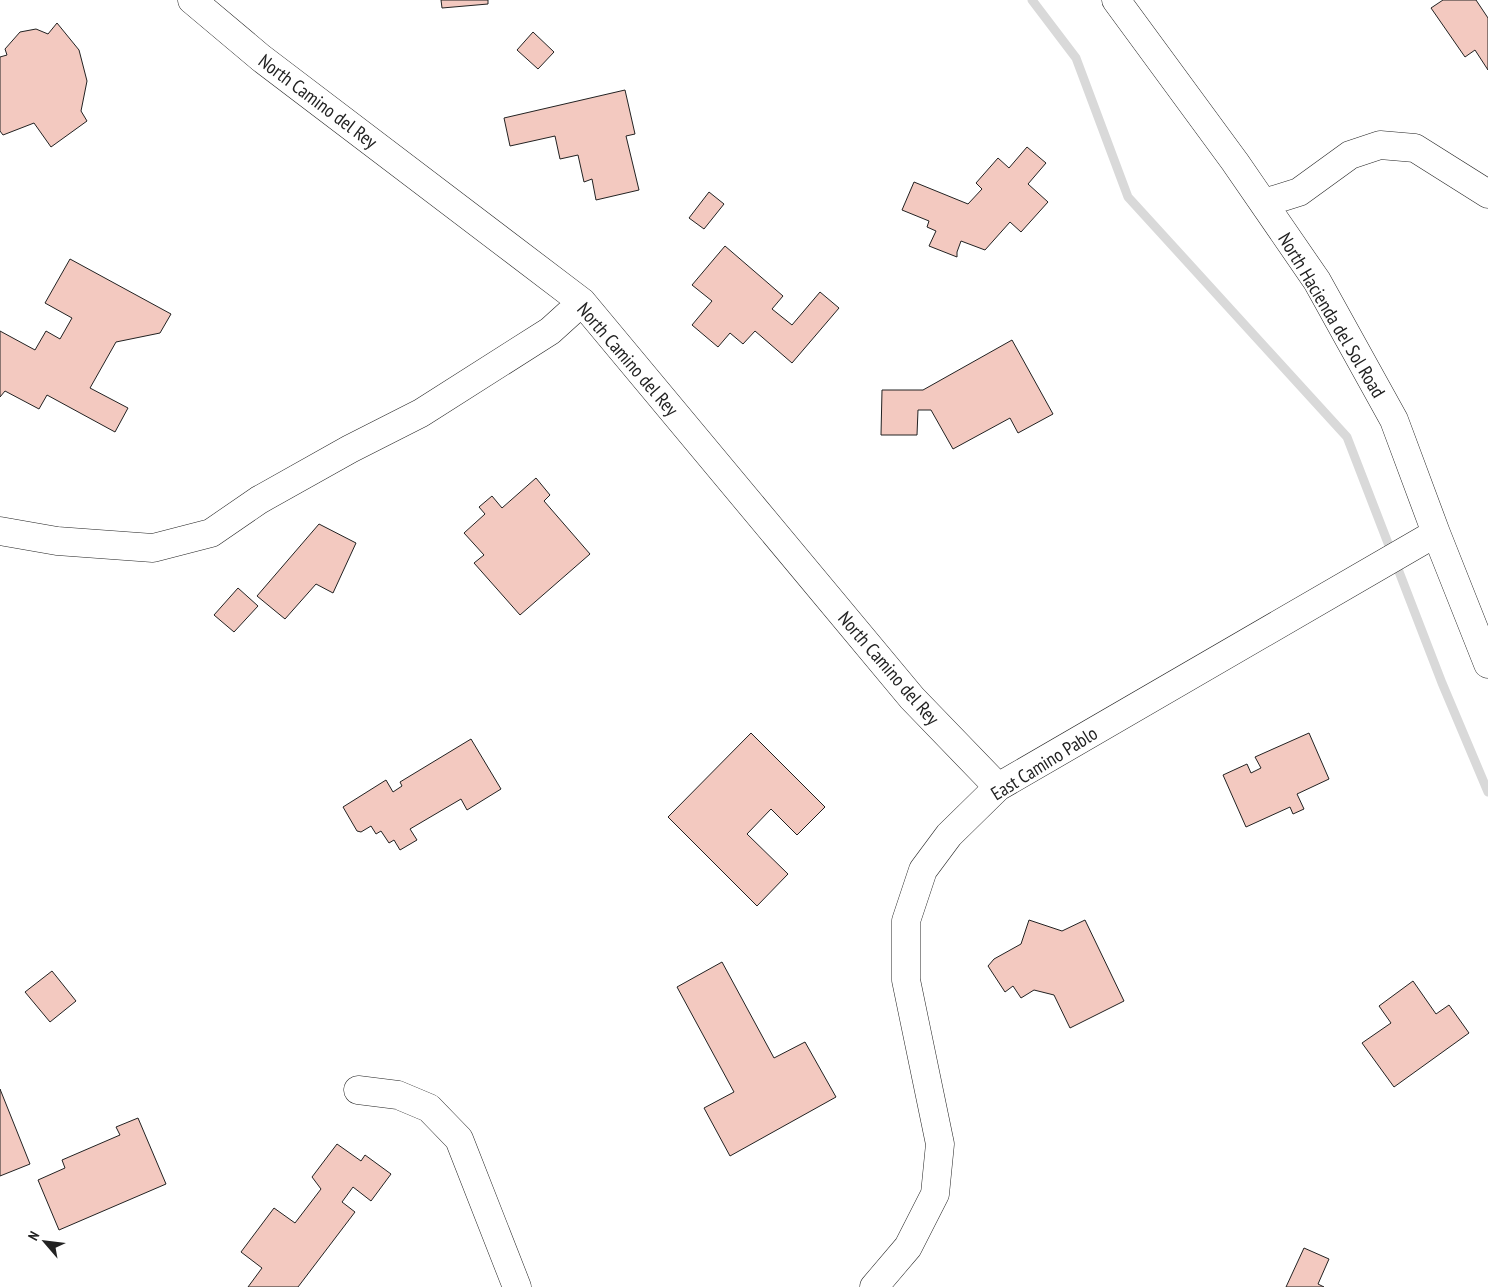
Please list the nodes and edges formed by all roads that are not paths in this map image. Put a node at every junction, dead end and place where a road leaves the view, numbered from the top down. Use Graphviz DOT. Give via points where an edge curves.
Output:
graph roads {
  1 [pos="192,0"];
  2 [pos="1116,0"];
  3 [pos="1488,194"];
  4 [pos="1264,203"];
  5 [pos="582,302"];
  6 [pos="0,531"];
  7 [pos="1436,533"];
  8 [pos="1488,664"];
  9 [pos="998,788"];
  10 [pos="358,1090"];
  11 [pos="517,1287"];
  12 [pos="874,1287"];
  1 -- 5 [label="street, North Camino del Rey" via="260,58"];
  2 -- 4 [label="street, North Hacienda del Sol Road"];
  3 -- 4 [label="street" via="1415,148 1380,145 1350,154 1299,192"];
  4 -- 7 [label="street, North Hacienda del Sol Road" via="1317,281 1394,420"];
  5 -- 6 [label="street" via="550,331 422,413 259,500 212,533 154,548 57,541"];
  5 -- 9 [label="street, North Camino del Rey" via="912,698"];
  7 -- 8 [label="street, North Hacienda del Sol Road"];
  7 -- 9 [label="street, East Camino Pablo"];
  9 -- 12 [label="street, East Camino Pablo" via="949,835 923,870 906,921 906,980 940,1144 935,1194 908,1247"];
  10 -- 11 [label="street" via="398,1095 430,1108 459,1139"];
}
